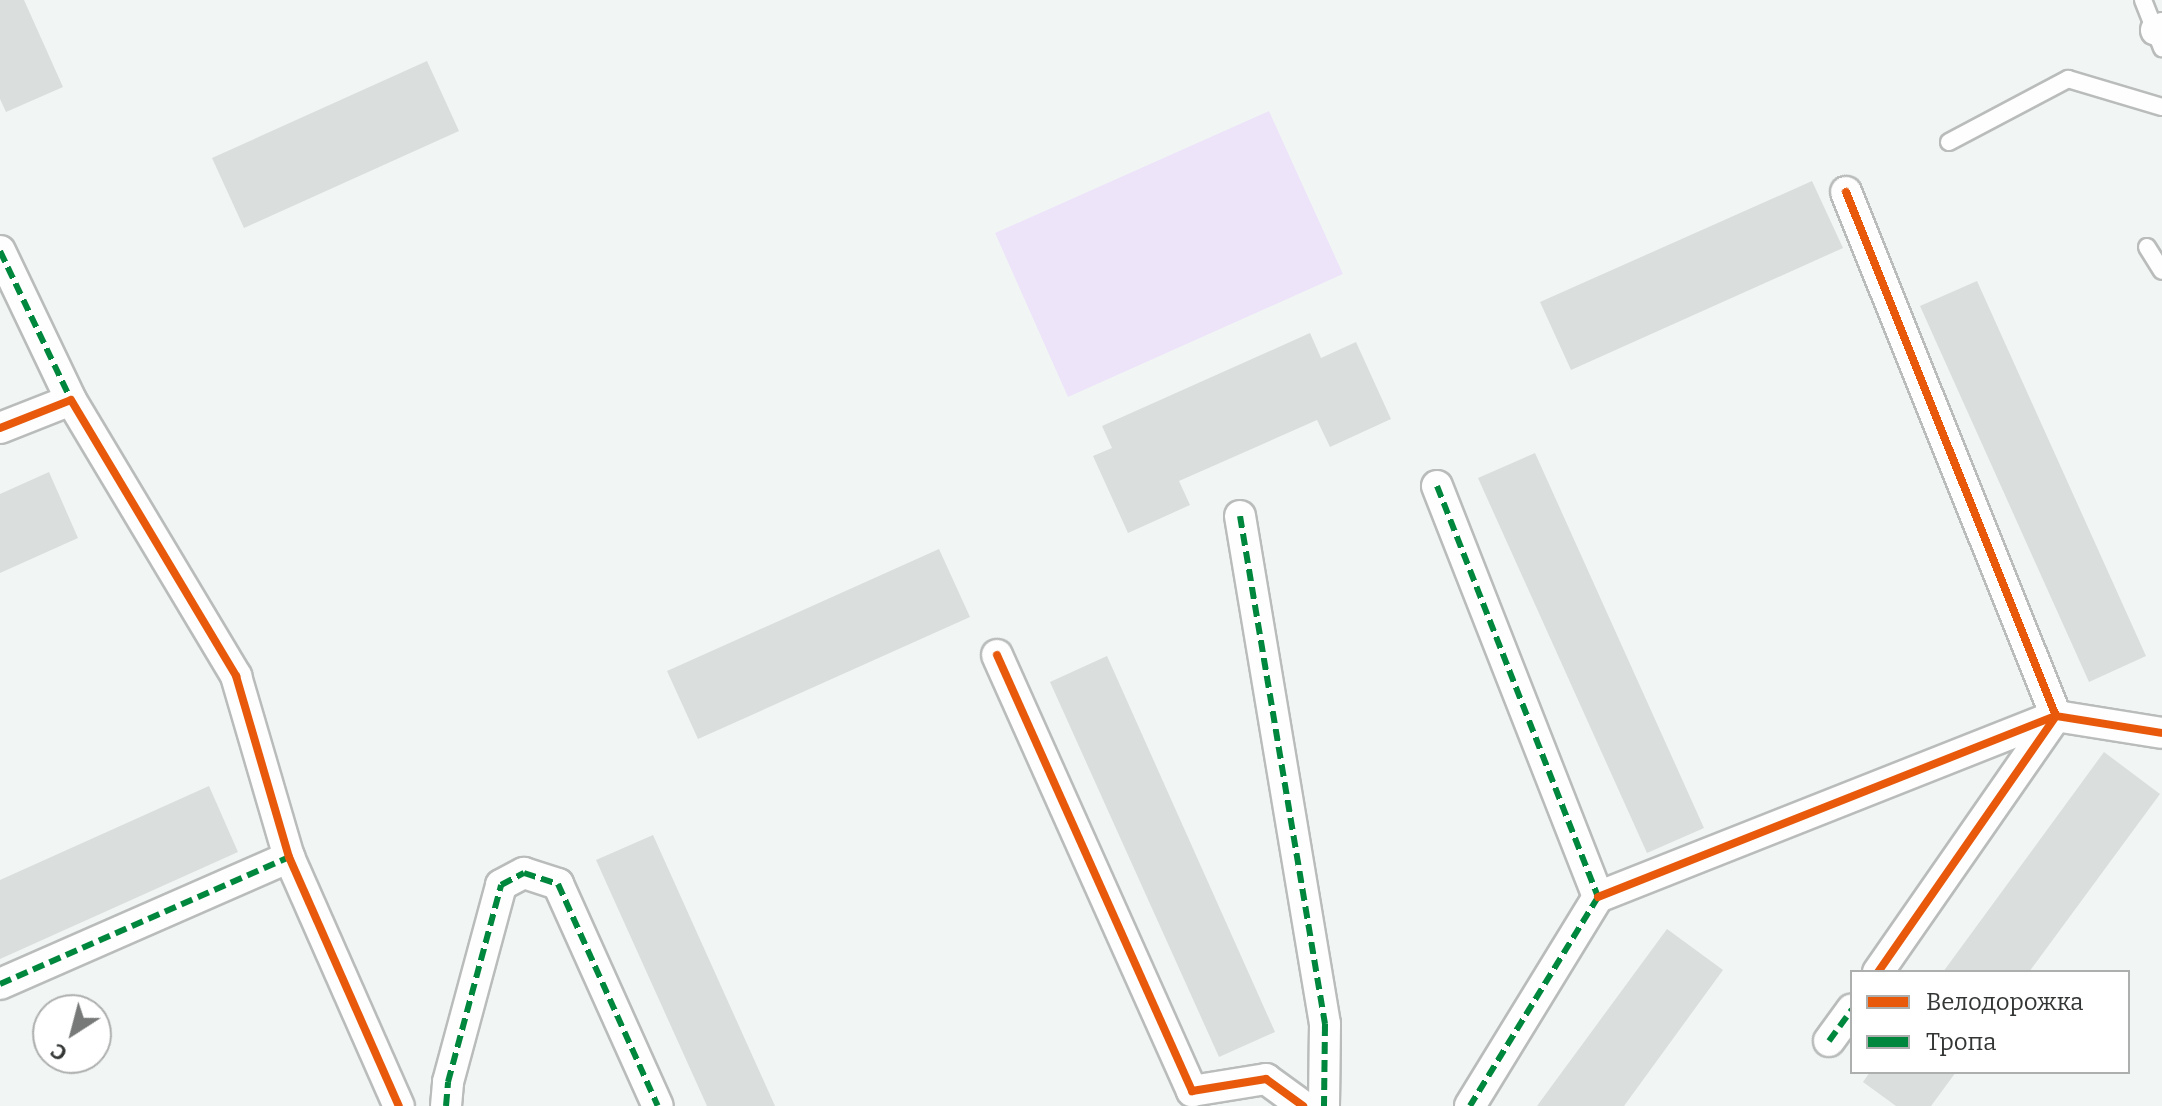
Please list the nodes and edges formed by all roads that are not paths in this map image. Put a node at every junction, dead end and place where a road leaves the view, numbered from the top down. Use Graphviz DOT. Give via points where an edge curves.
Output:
graph roads {
  1 [pos="2143,0"];
  2 [pos="2160,35"];
  3 [pos="2162,107"];
  4 [pos="1949,142"];
  5 [pos="1846,192"];
  6 [pos="2147,247"];
  7 [pos="0,251"];
  8 [pos="2162,271"];
  9 [pos="71,400"];
  10 [pos="0,428"];
  11 [pos="1437,486"];
  12 [pos="1240,516"];
  13 [pos="997,655"];
  14 [pos="2056,716"];
  15 [pos="2162,733"];
  16 [pos="289,857"];
  17 [pos="1598,897"];
  18 [pos="1879,970"];
  19 [pos="0,984"];
  20 [pos="1850,1012"];
  21 [pos="1829,1041"];
  22 [pos="1186,1099"];
  23 [pos="399,1106"];
  24 [pos="446,1106"];
  25 [pos="658,1106"];
  26 [pos="1303,1106"];
  27 [pos="1324,1106"];
  28 [pos="1470,1106"];
  1 -- 2 [label="lane"];
  3 -- 4 [label="lane" via="2068,79"];
  5 -- 14 [label="street"];
  6 -- 8 [label="lane"];
  7 -- 9 [label="street"];
  9 -- 10 [label="street"];
  9 -- 16 [label="street" via="236,676"];
  11 -- 17 [label="street"];
  12 -- 27 [label="street" via="1325,1024"];
  13 -- 22 [label="street"];
  14 -- 15 [label="street"];
  14 -- 17 [label="street"];
  14 -- 18 [label="street"];
  16 -- 19 [label="street"];
  16 -- 23 [label="street"];
  17 -- 28 [label="street"];
  20 -- 21 [label="street"];
  22 -- 26 [label="street" via="1266,1079"];
  24 -- 25 [label="street" via="501,885 524,873 558,884"];
}
